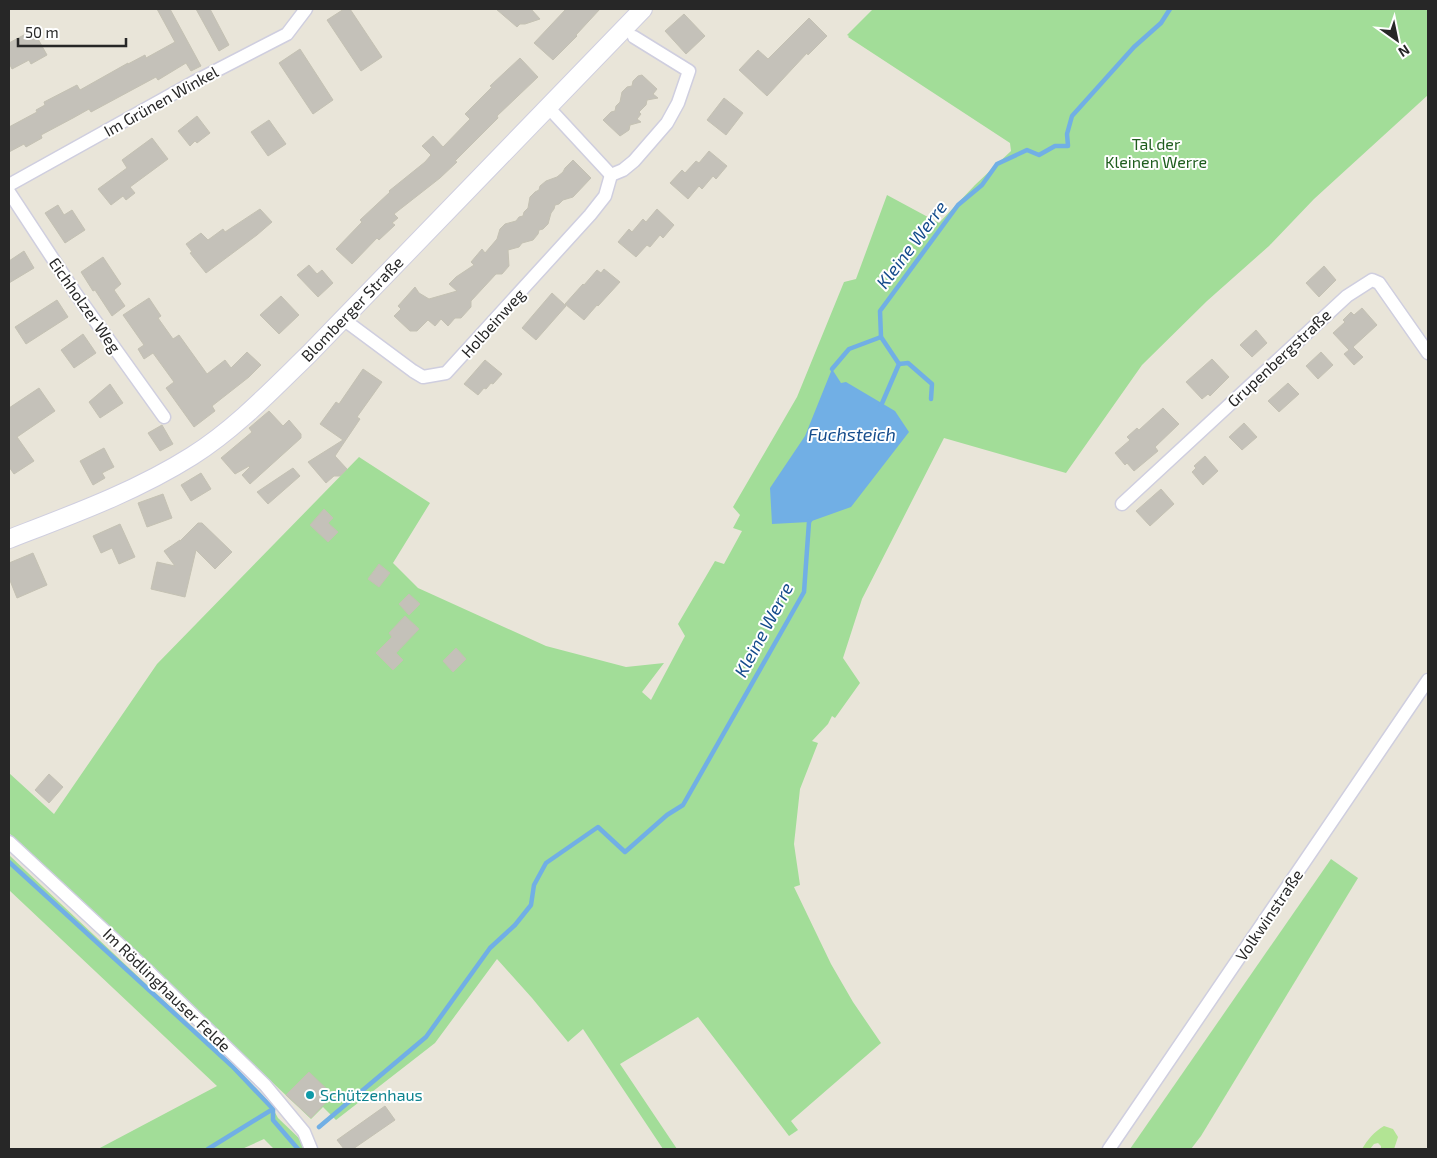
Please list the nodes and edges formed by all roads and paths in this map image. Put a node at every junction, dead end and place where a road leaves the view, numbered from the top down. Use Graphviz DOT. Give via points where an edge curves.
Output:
graph roads {
  1 [pos="306,9"];
  2 [pos="643,9"];
  3 [pos="634,37"];
  4 [pos="548,107"];
  5 [pos="611,175"];
  6 [pos="9,186"];
  7 [pos="9,192"];
  8 [pos="344,319"];
  9 [pos="1428,353"];
  10 [pos="164,418"];
  11 [pos="1122,504"];
  12 [pos="9,539"];
  13 [pos="1428,680"];
  14 [pos="9,842"];
  15 [pos="311,1149"];
  16 [pos="1109,1149"];
  1 -- 6 [label="street, Im Grünen Winkel" via="287,34"];
  2 -- 4 [label="street, Blomberger Straße"];
  3 -- 5 [label="street" via="689,71 667,123 634,161"];
  4 -- 5 [label="street"];
  4 -- 8 [label="street, Blomberger Straße"];
  5 -- 8 [label="street, Holbeinweg" via="605,196 590,215 446,373 423,377"];
  7 -- 10 [label="street, Eichholzer Weg"];
  8 -- 12 [label="street, Blomberger Straße" via="272,391 225,432 191,456 142,484 83,511"];
  9 -- 11 [label="street, Grupenbergstraße" via="1379,283 1372,280 1347,296"];
  13 -- 16 [label="street, Volkwinstraße"];
  14 -- 15 [label="street, Im Rödlinghauser Felde" via="265,1085 304,1132"];
}
